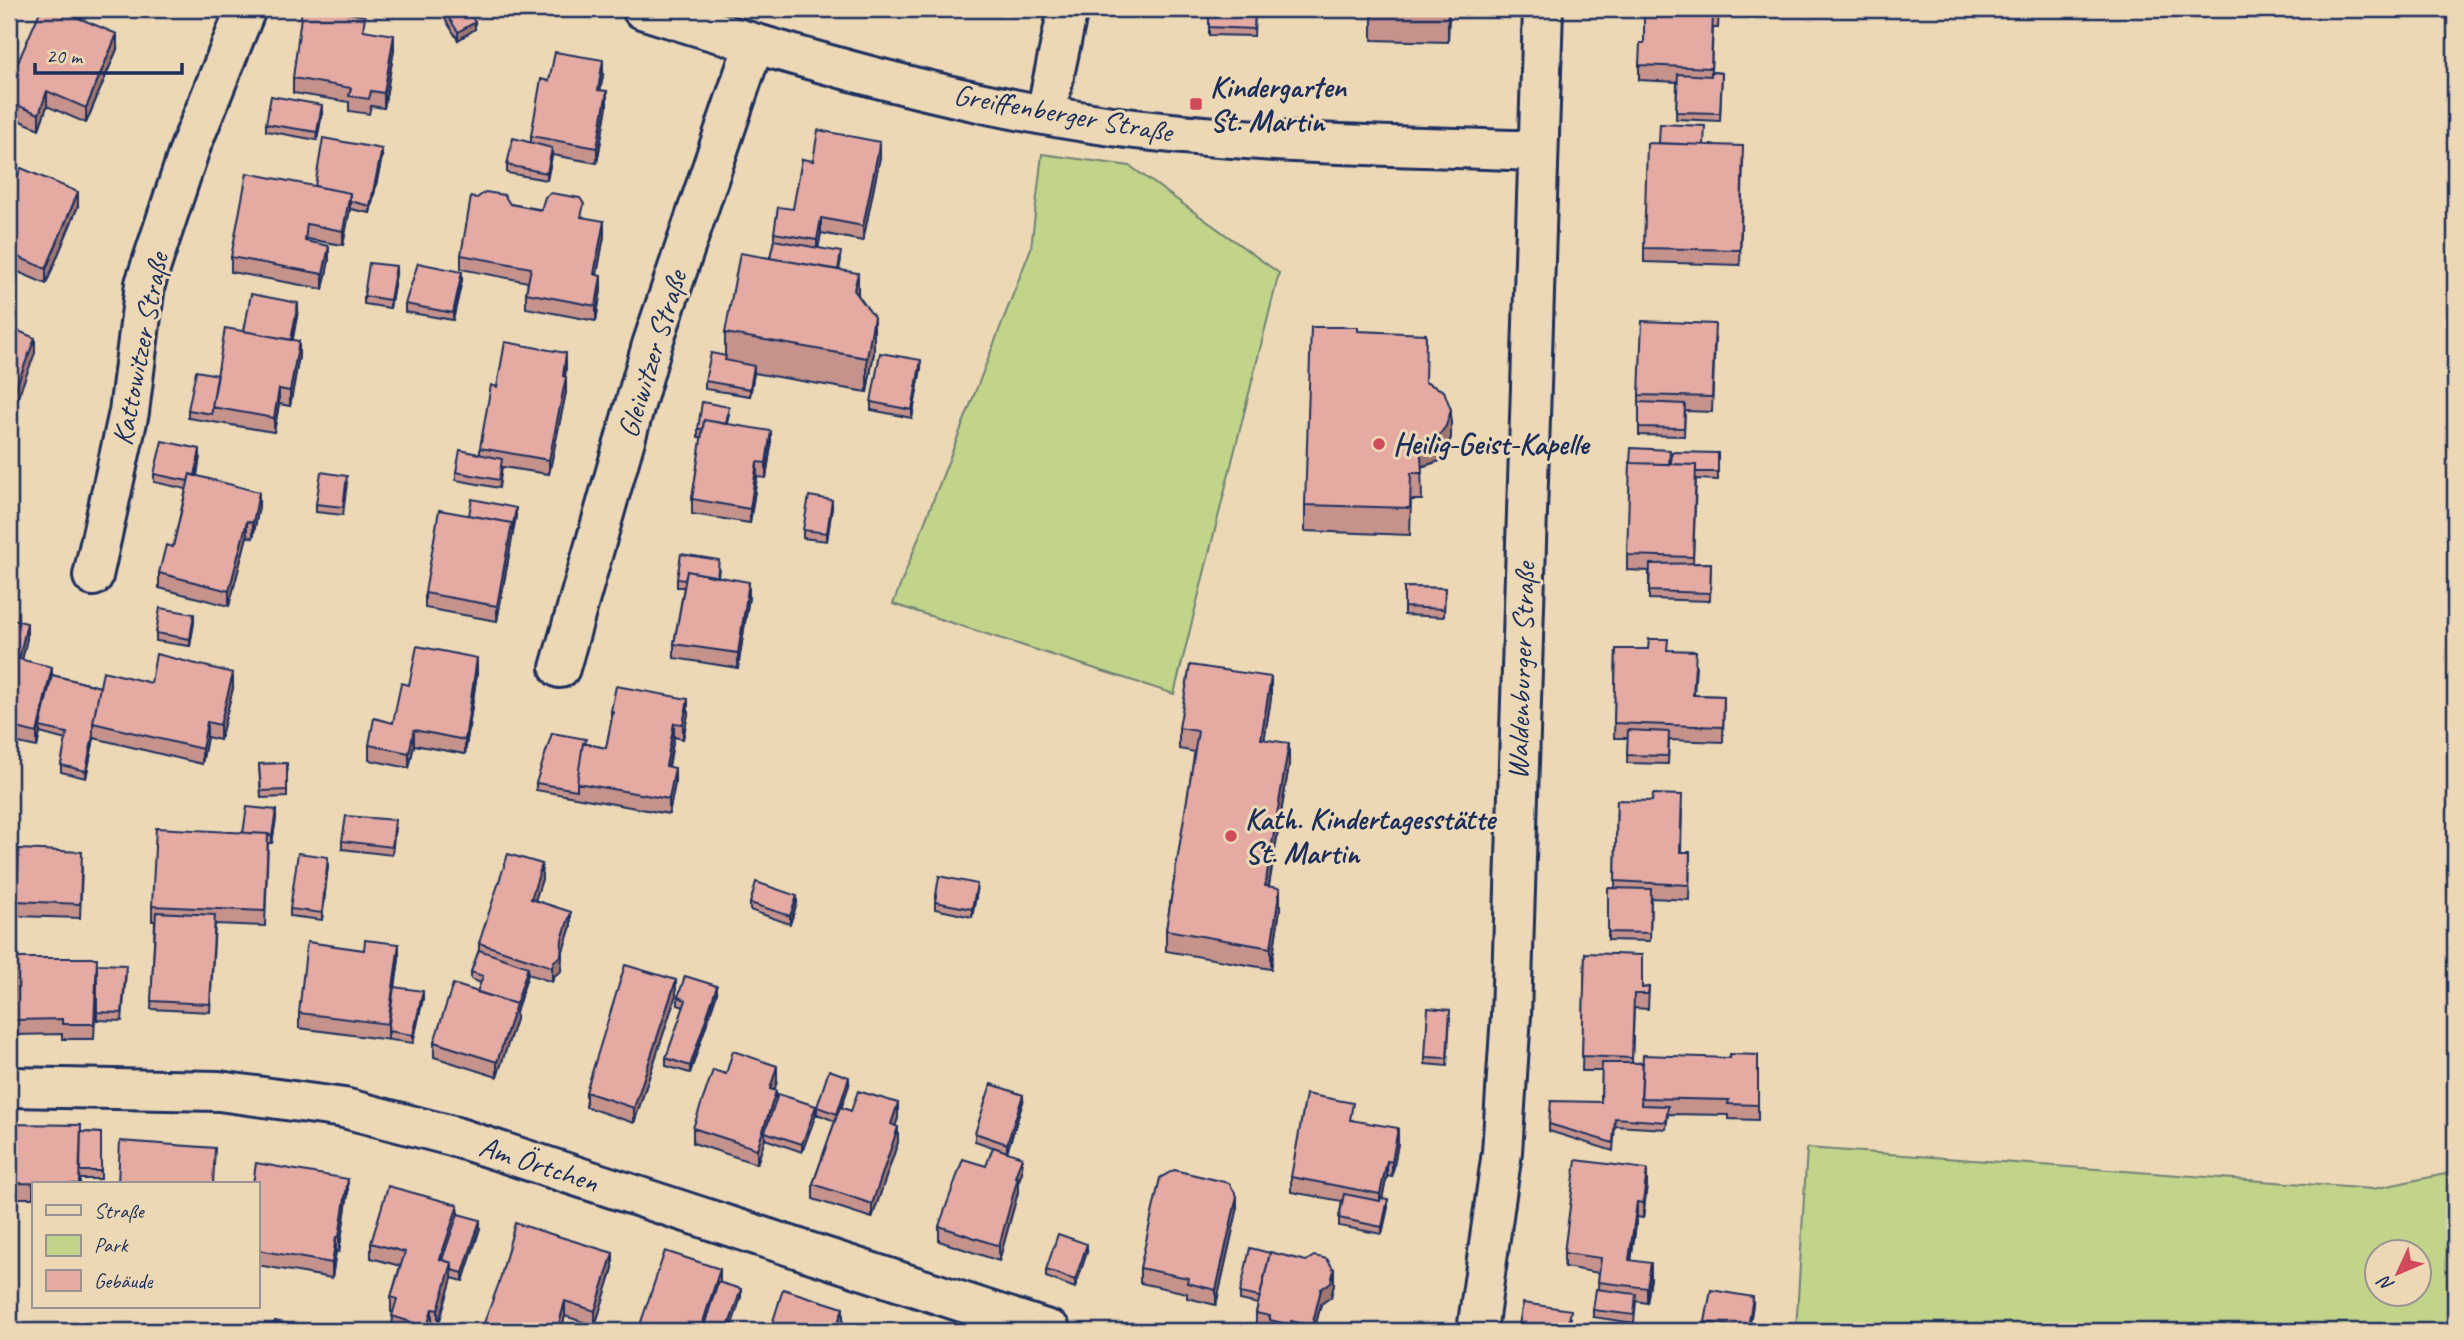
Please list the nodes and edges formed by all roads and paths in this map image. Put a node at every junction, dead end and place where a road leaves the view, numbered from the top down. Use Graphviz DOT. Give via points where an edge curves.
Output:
graph roads {
  1 [pos="246,9"];
  2 [pos="642,9"];
  3 [pos="1068,9"];
  4 [pos="1543,9"];
  5 [pos="754,44"];
  6 [pos="1046,113"];
  7 [pos="1537,152"];
  8 [pos="93,576"];
  9 [pos="560,668"];
  10 [pos="9,1087"];
  11 [pos="1051,1331"];
  12 [pos="1477,1331"];
  1 -- 8 [label="street, Kattowitzer Straße" via="190,148 145,284 129,412"];
  2 -- 5 [label="street, Greiffenberger Straße"];
  3 -- 6 [label="street"];
  4 -- 7 [label="street, Waldenburger Straße"];
  5 -- 6 [label="street, Greiffenberger Straße" via="892,83"];
  5 -- 9 [label="street, Gleiwitzer Straße" via="652,345"];
  6 -- 7 [label="street, Greiffenberger Straße" via="1208,137"];
  7 -- 12 [label="street, Waldenburger Straße" via="1511,1015 1502,1152"];
  10 -- 11 [label="street, Am Örtchen" via="219,1091 344,1108 456,1136"];
}
